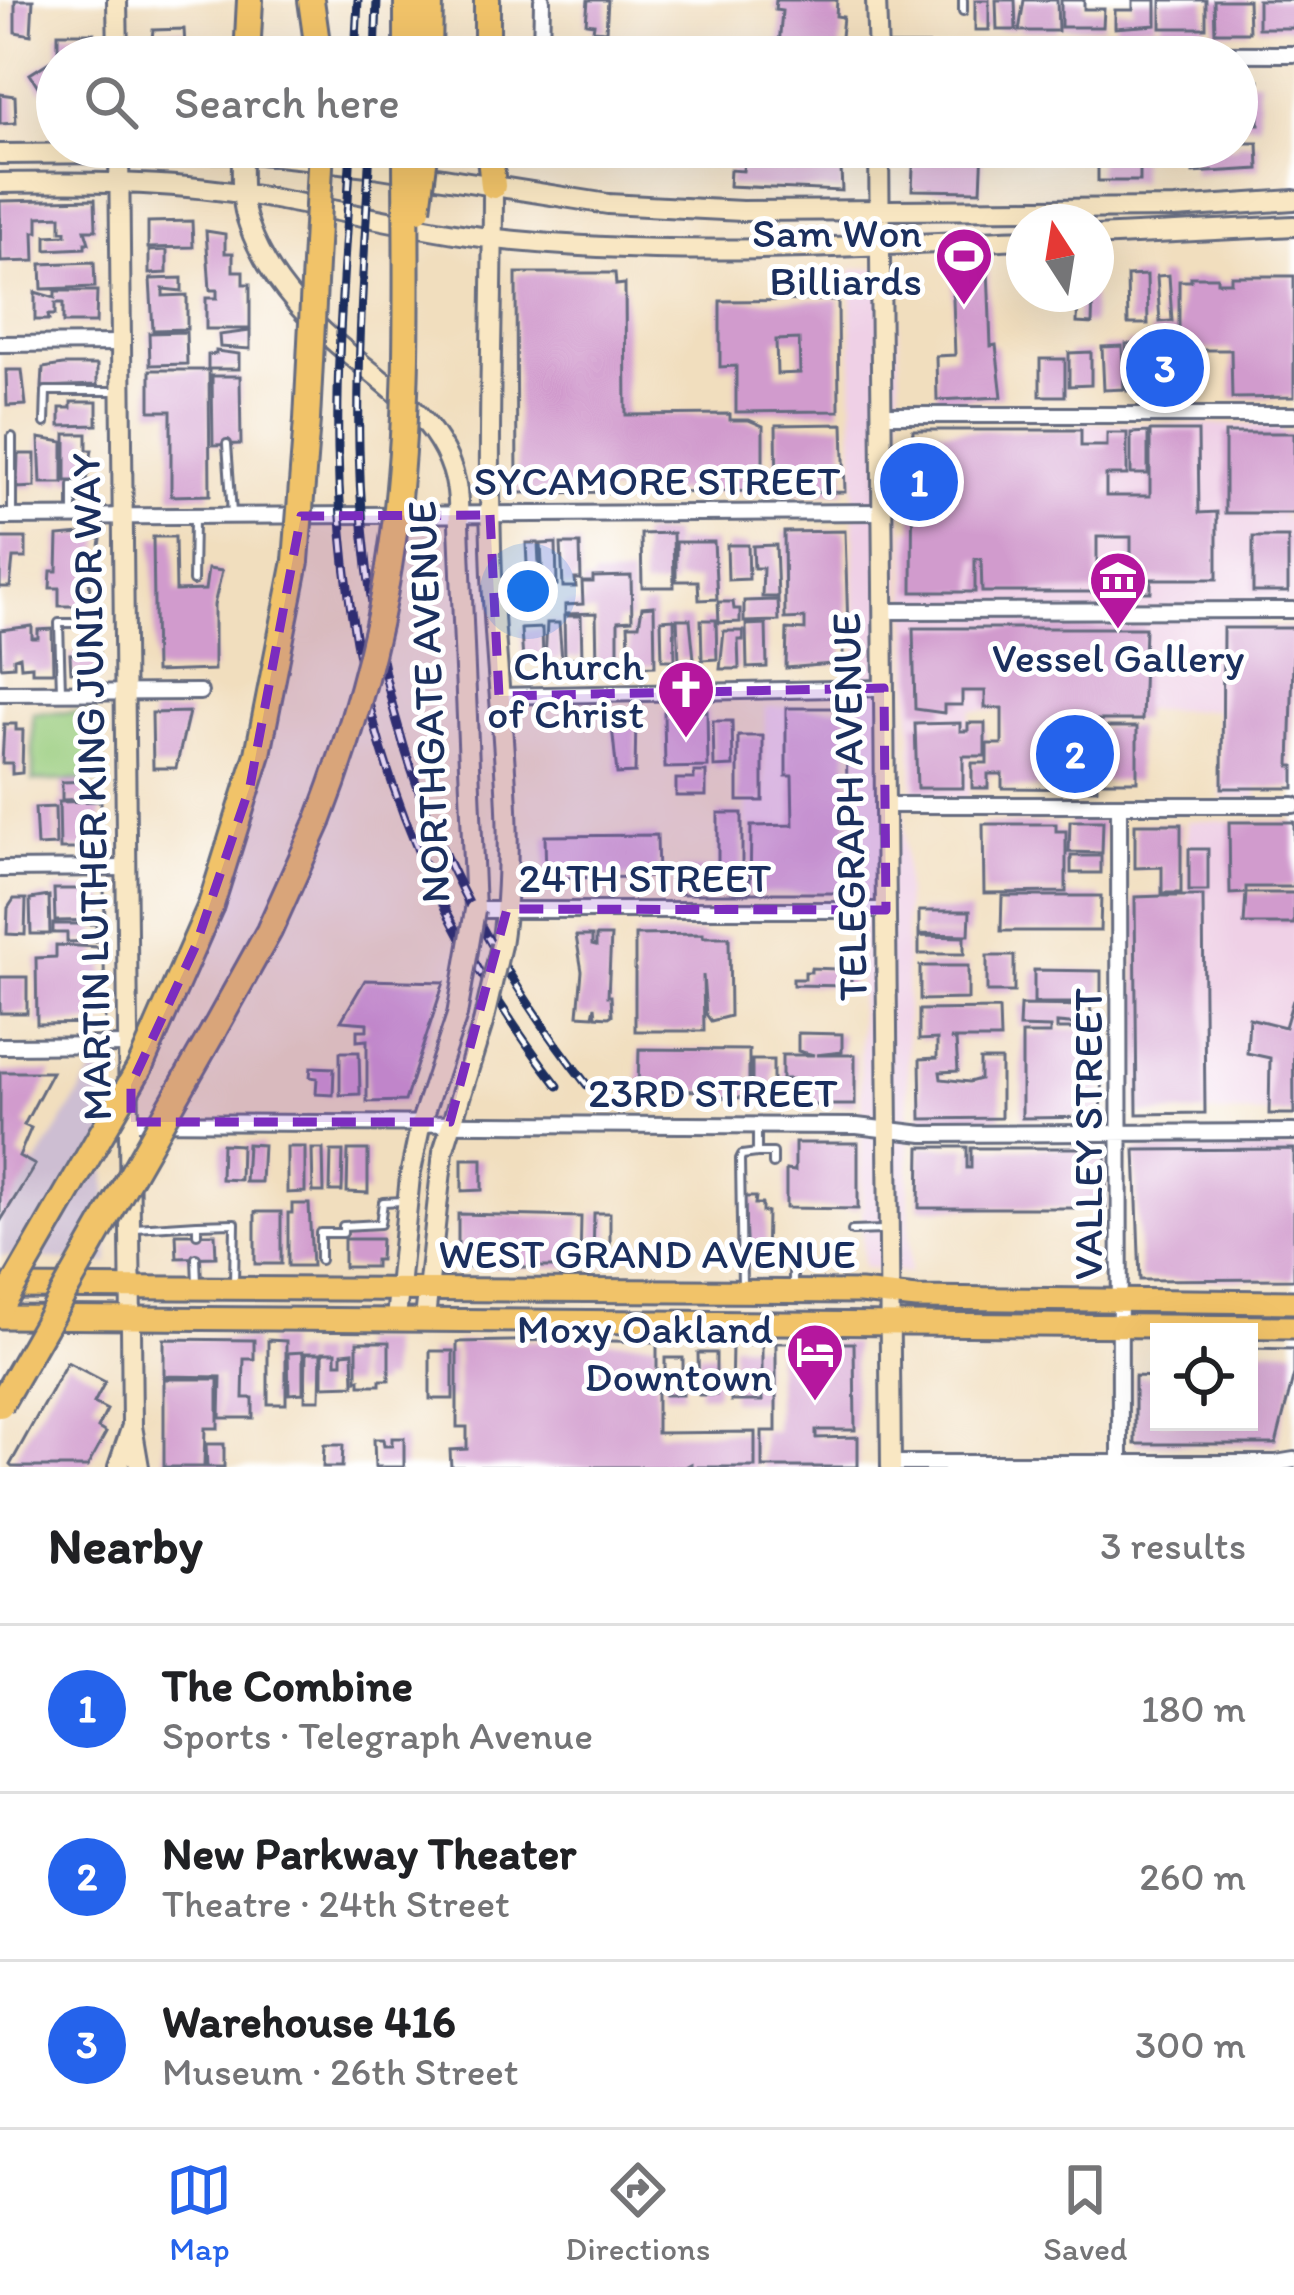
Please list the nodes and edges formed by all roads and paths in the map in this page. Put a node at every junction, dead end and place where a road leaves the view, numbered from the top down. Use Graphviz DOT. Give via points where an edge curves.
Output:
graph roads {
  1 [pos="117,0"];
  2 [pos="250,0"];
  3 [pos="311,0"];
  4 [pos="327,0"];
  5 [pos="407,0"];
  6 [pos="430,0"];
  7 [pos="485,0"];
  8 [pos="542,0"];
  9 [pos="876,0"];
  10 [pos="963,0"];
  11 [pos="963,11"];
  12 [pos="118,36"];
  13 [pos="248,36"];
  14 [pos="318,36"];
  15 [pos="324,36"];
  16 [pos="406,36"];
  17 [pos="429,36"];
  18 [pos="487,36"];
  19 [pos="541,36"];
  20 [pos="877,36"];
  21 [pos="1258,54"];
  22 [pos="1294,54"];
  23 [pos="36,152"];
  24 [pos="0,154"];
  25 [pos="119,168"];
  26 [pos="243,168"];
  27 [pos="320,168"];
  28 [pos="371,168"];
  29 [pos="406,168"];
  30 [pos="423,168"];
  31 [pos="492,168"];
  32 [pos="879,168"];
  33 [pos="0,183"];
  34 [pos="119,183"];
  35 [pos="493,186"];
  36 [pos="242,193"];
  37 [pos="1294,200"];
  38 [pos="878,212"];
  39 [pos="1294,226"];
  40 [pos="1114,235"];
  41 [pos="493,238"];
  42 [pos="1006,240"];
  43 [pos="878,245"];
  44 [pos="406,282"];
  45 [pos="121,343"];
  46 [pos="0,344"];
  47 [pos="122,391"];
  48 [pos="880,415"];
  49 [pos="1294,416"];
  50 [pos="45,423"];
  51 [pos="12,437"];
  52 [pos="227,444"];
  53 [pos="92,486"];
  54 [pos="882,512"];
  55 [pos="459,514"];
  56 [pos="490,514"];
  57 [pos="194,516"];
  58 [pos="233,516"];
  59 [pos="6,517"];
  60 [pos="73,517"];
  61 [pos="124,517"];
  62 [pos="193,581"];
  63 [pos="1294,610"];
  64 [pos="883,611"];
  65 [pos="95,623"];
  66 [pos="884,688"];
  67 [pos="125,692"];
  68 [pos="200,692"];
  69 [pos="0,693"];
  70 [pos="61,693"];
  71 [pos="499,696"];
  72 [pos="885,805"];
  73 [pos="1119,806"];
  74 [pos="1294,806"];
  75 [pos="128,868"];
  76 [pos="0,869"];
  77 [pos="507,909"];
  78 [pos="475,910"];
  79 [pos="886,910"];
  80 [pos="0,1046"];
  81 [pos="130,1046"];
  82 [pos="131,1122"];
  83 [pos="421,1122"];
  84 [pos="450,1122"];
  85 [pos="758,1125"];
  86 [pos="887,1130"];
  87 [pos="1294,1132"];
  88 [pos="1120,1133"];
  89 [pos="757,1153"];
  90 [pos="773,1164"];
  91 [pos="407,1200"];
  92 [pos="197,1224"];
  93 [pos="132,1228"];
  94 [pos="888,1230"];
  95 [pos="852,1231"];
  96 [pos="196,1234"];
  97 [pos="196,1258"];
  98 [pos="320,1259"];
  99 [pos="793,1259"];
  100 [pos="0,1287"];
  101 [pos="133,1288"];
  102 [pos="197,1288"];
  103 [pos="234,1288"];
  104 [pos="398,1289"];
  105 [pos="428,1290"];
  106 [pos="742,1292"];
  107 [pos="793,1292"];
  108 [pos="889,1295"];
  109 [pos="1120,1300"];
  110 [pos="1294,1302"];
  111 [pos="0,1312"];
  112 [pos="133,1318"];
  113 [pos="396,1319"];
  114 [pos="425,1319"];
  115 [pos="889,1322"];
  116 [pos="1120,1325"];
  117 [pos="1294,1327"];
  118 [pos="0,1405"];
  119 [pos="132,1426"];
  120 [pos="1294,1460"];
  121 [pos="1120,1463"];
  122 [pos="891,1465"];
  123 [pos="118,1467"];
  124 [pos="139,1467"];
  1 -- 12 [label="main road"];
  2 -- 13 [label="highway"];
  3 -- 14 [label="highway"];
  4 -- 15 [label="highway"];
  5 -- 16 [label="highway"];
  6 -- 17 [label="highway"];
  7 -- 18 [label="highway"];
  8 -- 19 [label="street"];
  9 -- 20 [label="main road"];
  10 -- 11 [label="lane"];
  21 -- 22 [label="street"];
  23 -- 24 [label="main road"];
  25 -- 34 [label="main road, MARTIN LUTHER KING JUNIOR WAY"];
  26 -- 36 [label="main road, NORTHGATE AVENUE"];
  27 -- 111 [label="highway, bridge" via="296,561 259,754 211,905 140,1067"];
  28 -- 35 [label="main road"];
  29 -- 44 [label="highway, bridge"];
  30 -- 44 [label="highway, bridge"];
  31 -- 35 [label="highway"];
  32 -- 38 [label="main road, TELEGRAPH AVENUE"];
  33 -- 34 [label="main road"];
  34 -- 36 [label="main road"];
  34 -- 45 [label="main road, MARTIN LUTHER KING JUNIOR WAY"];
  35 -- 38 [label="main road" via="608,204"];
  35 -- 41 [label="main road, NORTHGATE AVENUE"];
  36 -- 41 [label="main road"];
  36 -- 55 [label="main road, NORTHGATE AVENUE" via="278,282 416,410 442,445"];
  37 -- 38 [label="main road"];
  38 -- 43 [label="main road, TELEGRAPH AVENUE"];
  39 -- 40 [label="main road"];
  41 -- 43 [label="main road"];
  41 -- 56 [label="main road, NORTHGATE AVENUE"];
  42 -- 43 [label="main road"];
  43 -- 48 [label="main road, TELEGRAPH AVENUE"];
  44 -- 118 [label="highway, bridge" via="403,443 389,568 360,698 318,822 268,932"];
  45 -- 46 [label="street"];
  45 -- 47 [label="main road, MARTIN LUTHER KING JUNIOR WAY"];
  47 -- 50 [label="lane" via="46,391"];
  47 -- 61 [label="main road, MARTIN LUTHER KING JUNIOR WAY"];
  48 -- 49 [label="street"];
  48 -- 54 [label="main road, TELEGRAPH AVENUE"];
  51 -- 59 [label="lane"];
  52 -- 58 [label="lane"];
  53 -- 60 [label="lane" via="73,486"];
  54 -- 56 [label="street, SYCAMORE STREET"];
  54 -- 64 [label="main road, TELEGRAPH AVENUE"];
  55 -- 56 [label="street, SYCAMORE STREET"];
  55 -- 58 [label="street, SYCAMORE STREET"];
  55 -- 78 [label="main road, NORTHGATE AVENUE"];
  56 -- 71 [label="main road, NORTHGATE AVENUE"];
  57 -- 58 [label="street, SYCAMORE STREET"];
  57 -- 61 [label="street, SYCAMORE STREET"];
  57 -- 62 [label="lane"];
  59 -- 60 [label="street, SYCAMORE STREET"];
  60 -- 61 [label="street, SYCAMORE STREET"];
  61 -- 67 [label="main road, MARTIN LUTHER KING JUNIOR WAY"];
  63 -- 64 [label="street"];
  64 -- 66 [label="main road, TELEGRAPH AVENUE"];
  65 -- 70 [label="lane" via="59,623"];
  66 -- 71 [label="street"];
  66 -- 72 [label="main road, TELEGRAPH AVENUE"];
  67 -- 68 [label="street"];
  67 -- 70 [label="street"];
  67 -- 75 [label="main road, MARTIN LUTHER KING JUNIOR WAY"];
  69 -- 70 [label="street"];
  71 -- 77 [label="main road, NORTHGATE AVENUE"];
  72 -- 73 [label="street"];
  72 -- 79 [label="main road, TELEGRAPH AVENUE"];
  73 -- 74 [label="street"];
  73 -- 88 [label="street, VALLEY STREET"];
  75 -- 76 [label="street"];
  75 -- 81 [label="main road, MARTIN LUTHER KING JUNIOR WAY"];
  77 -- 78 [label="street, 24TH STREET"];
  77 -- 79 [label="street, 24TH STREET"];
  77 -- 84 [label="main road, NORTHGATE AVENUE, bridge" via="483,1023"];
  78 -- 83 [label="main road, NORTHGATE AVENUE, bridge" via="458,1015"];
  79 -- 86 [label="main road, TELEGRAPH AVENUE"];
  80 -- 81 [label="street"];
  81 -- 82 [label="main road, MARTIN LUTHER KING JUNIOR WAY"];
  82 -- 83 [label="street, 23RD STREET"];
  82 -- 93 [label="main road, MARTIN LUTHER KING JUNIOR WAY"];
  83 -- 84 [label="street, 23RD STREET"];
  83 -- 91 [label="main road, NORTHGATE AVENUE"];
  84 -- 85 [label="street, 23RD STREET"];
  84 -- 105 [label="main road, NORTHGATE AVENUE"];
  85 -- 86 [label="street, 23RD STREET"];
  85 -- 89 [label="lane"];
  86 -- 88 [label="street, 23RD STREET"];
  86 -- 94 [label="main road, TELEGRAPH AVENUE"];
  87 -- 88 [label="street, 23RD STREET"];
  88 -- 109 [label="street, VALLEY STREET"];
  89 -- 90 [label="lane" via="773,1153"];
  89 -- 106 [label="lane" via="740,1160"];
  91 -- 98 [label="lane" via="383,1202 380,1224 320,1233"];
  91 -- 104 [label="main road, NORTHGATE AVENUE"];
  92 -- 93 [label="lane"];
  92 -- 96 [label="lane"];
  92 -- 103 [label="lane" via="235,1223"];
  93 -- 101 [label="main road, MARTIN LUTHER KING JUNIOR WAY"];
  94 -- 95 [label="lane"];
  94 -- 108 [label="main road, TELEGRAPH AVENUE"];
  97 -- 102 [label="lane"];
  99 -- 107 [label="lane"];
  100 -- 101 [label="main road, WEST GRAND AVENUE"];
  101 -- 102 [label="main road, WEST GRAND AVENUE"];
  101 -- 112 [label="main road, MARTIN LUTHER KING JUNIOR WAY"];
  102 -- 103 [label="main road, WEST GRAND AVENUE"];
  103 -- 104 [label="main road, WEST GRAND AVENUE"];
  104 -- 105 [label="main road, WEST GRAND AVENUE"];
  104 -- 113 [label="main road, NORTHGATE AVENUE"];
  105 -- 106 [label="main road, WEST GRAND AVENUE"];
  105 -- 114 [label="main road, NORTHGATE AVENUE"];
  106 -- 107 [label="main road, WEST GRAND AVENUE"];
  107 -- 108 [label="main road, WEST GRAND AVENUE"];
  108 -- 109 [label="main road, WEST GRAND AVENUE"];
  108 -- 115 [label="main road, TELEGRAPH AVENUE"];
  109 -- 110 [label="main road, WEST GRAND AVENUE"];
  109 -- 116 [label="street, VALLEY STREET"];
  111 -- 112 [label="main road, WEST GRAND AVENUE"];
  112 -- 113 [label="main road, WEST GRAND AVENUE"];
  112 -- 119 [label="main road, MARTIN LUTHER KING JUNIOR WAY"];
  113 -- 114 [label="main road, WEST GRAND AVENUE"];
  114 -- 115 [label="main road, WEST GRAND AVENUE"];
  115 -- 116 [label="main road, WEST GRAND AVENUE"];
  115 -- 122 [label="main road, TELEGRAPH AVENUE"];
  116 -- 117 [label="main road, WEST GRAND AVENUE"];
  116 -- 121 [label="street, VALLEY STREET"];
  119 -- 123 [label="main road, MARTIN LUTHER KING JUNIOR WAY"];
  119 -- 124 [label="main road, MARTIN LUTHER KING JUNIOR WAY"];
  120 -- 121 [label="street"];
  121 -- 122 [label="street"];
}
